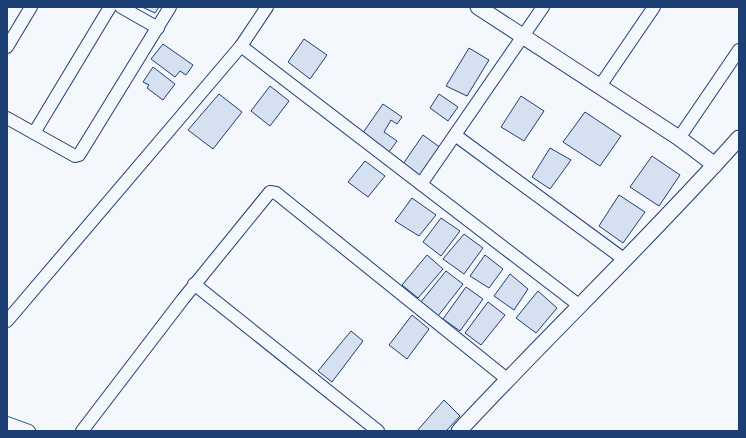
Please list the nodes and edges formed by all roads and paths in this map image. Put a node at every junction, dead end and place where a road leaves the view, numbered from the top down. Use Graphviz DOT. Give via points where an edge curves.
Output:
graph roads {
  1 [pos="31,7"];
  2 [pos="110,7"];
  3 [pos="121,7"];
  4 [pos="170,7"];
  5 [pos="267,7"];
  6 [pos="478,7"];
  7 [pos="543,7"];
  8 [pos="654,7"];
  9 [pos="158,28"];
  10 [pos="523,35"];
  11 [pos="241,46"];
  12 [pos="7,47"];
  13 [pos="739,50"];
  14 [pos="600,86"];
  15 [pos="7,118"];
  16 [pos="34,133"];
  17 [pos="455,135"];
  18 [pos="679,138"];
  19 [pos="739,138"];
  20 [pos="715,165"];
  21 [pos="421,184"];
  22 [pos="625,260"];
  23 [pos="194,284"];
  24 [pos="580,306"];
  25 [pos="7,322"];
  26 [pos="507,379"];
  27 [pos="7,423"];
  28 [pos="29,431"];
  29 [pos="82,431"];
  30 [pos="378,431"];
  31 [pos="459,431"];
  1 -- 12 [label="street"];
  2 -- 16 [label="street"];
  3 -- 9 [label="street"];
  4 -- 9 [label="street"];
  5 -- 11 [label="street"];
  6 -- 10 [label="street"];
  7 -- 10 [label="street"];
  8 -- 14 [label="street"];
  9 -- 16 [label="street" via="79,155 75,156"];
  10 -- 14 [label="street"];
  10 -- 17 [label="street"];
  11 -- 21 [label="street"];
  11 -- 25 [label="street"];
  13 -- 18 [label="street"];
  14 -- 18 [label="street"];
  15 -- 16 [label="street"];
  17 -- 21 [label="street"];
  17 -- 22 [label="street"];
  18 -- 20 [label="street"];
  19 -- 20 [label="street"];
  20 -- 22 [label="street"];
  21 -- 24 [label="street"];
  22 -- 24 [label="street"];
  23 -- 26 [label="street" via="264,197 270,192 276,193"];
  23 -- 29 [label="street"];
  23 -- 30 [label="street"];
  24 -- 26 [label="street"];
  26 -- 31 [label="street"];
  27 -- 28 [label="street"];
}
